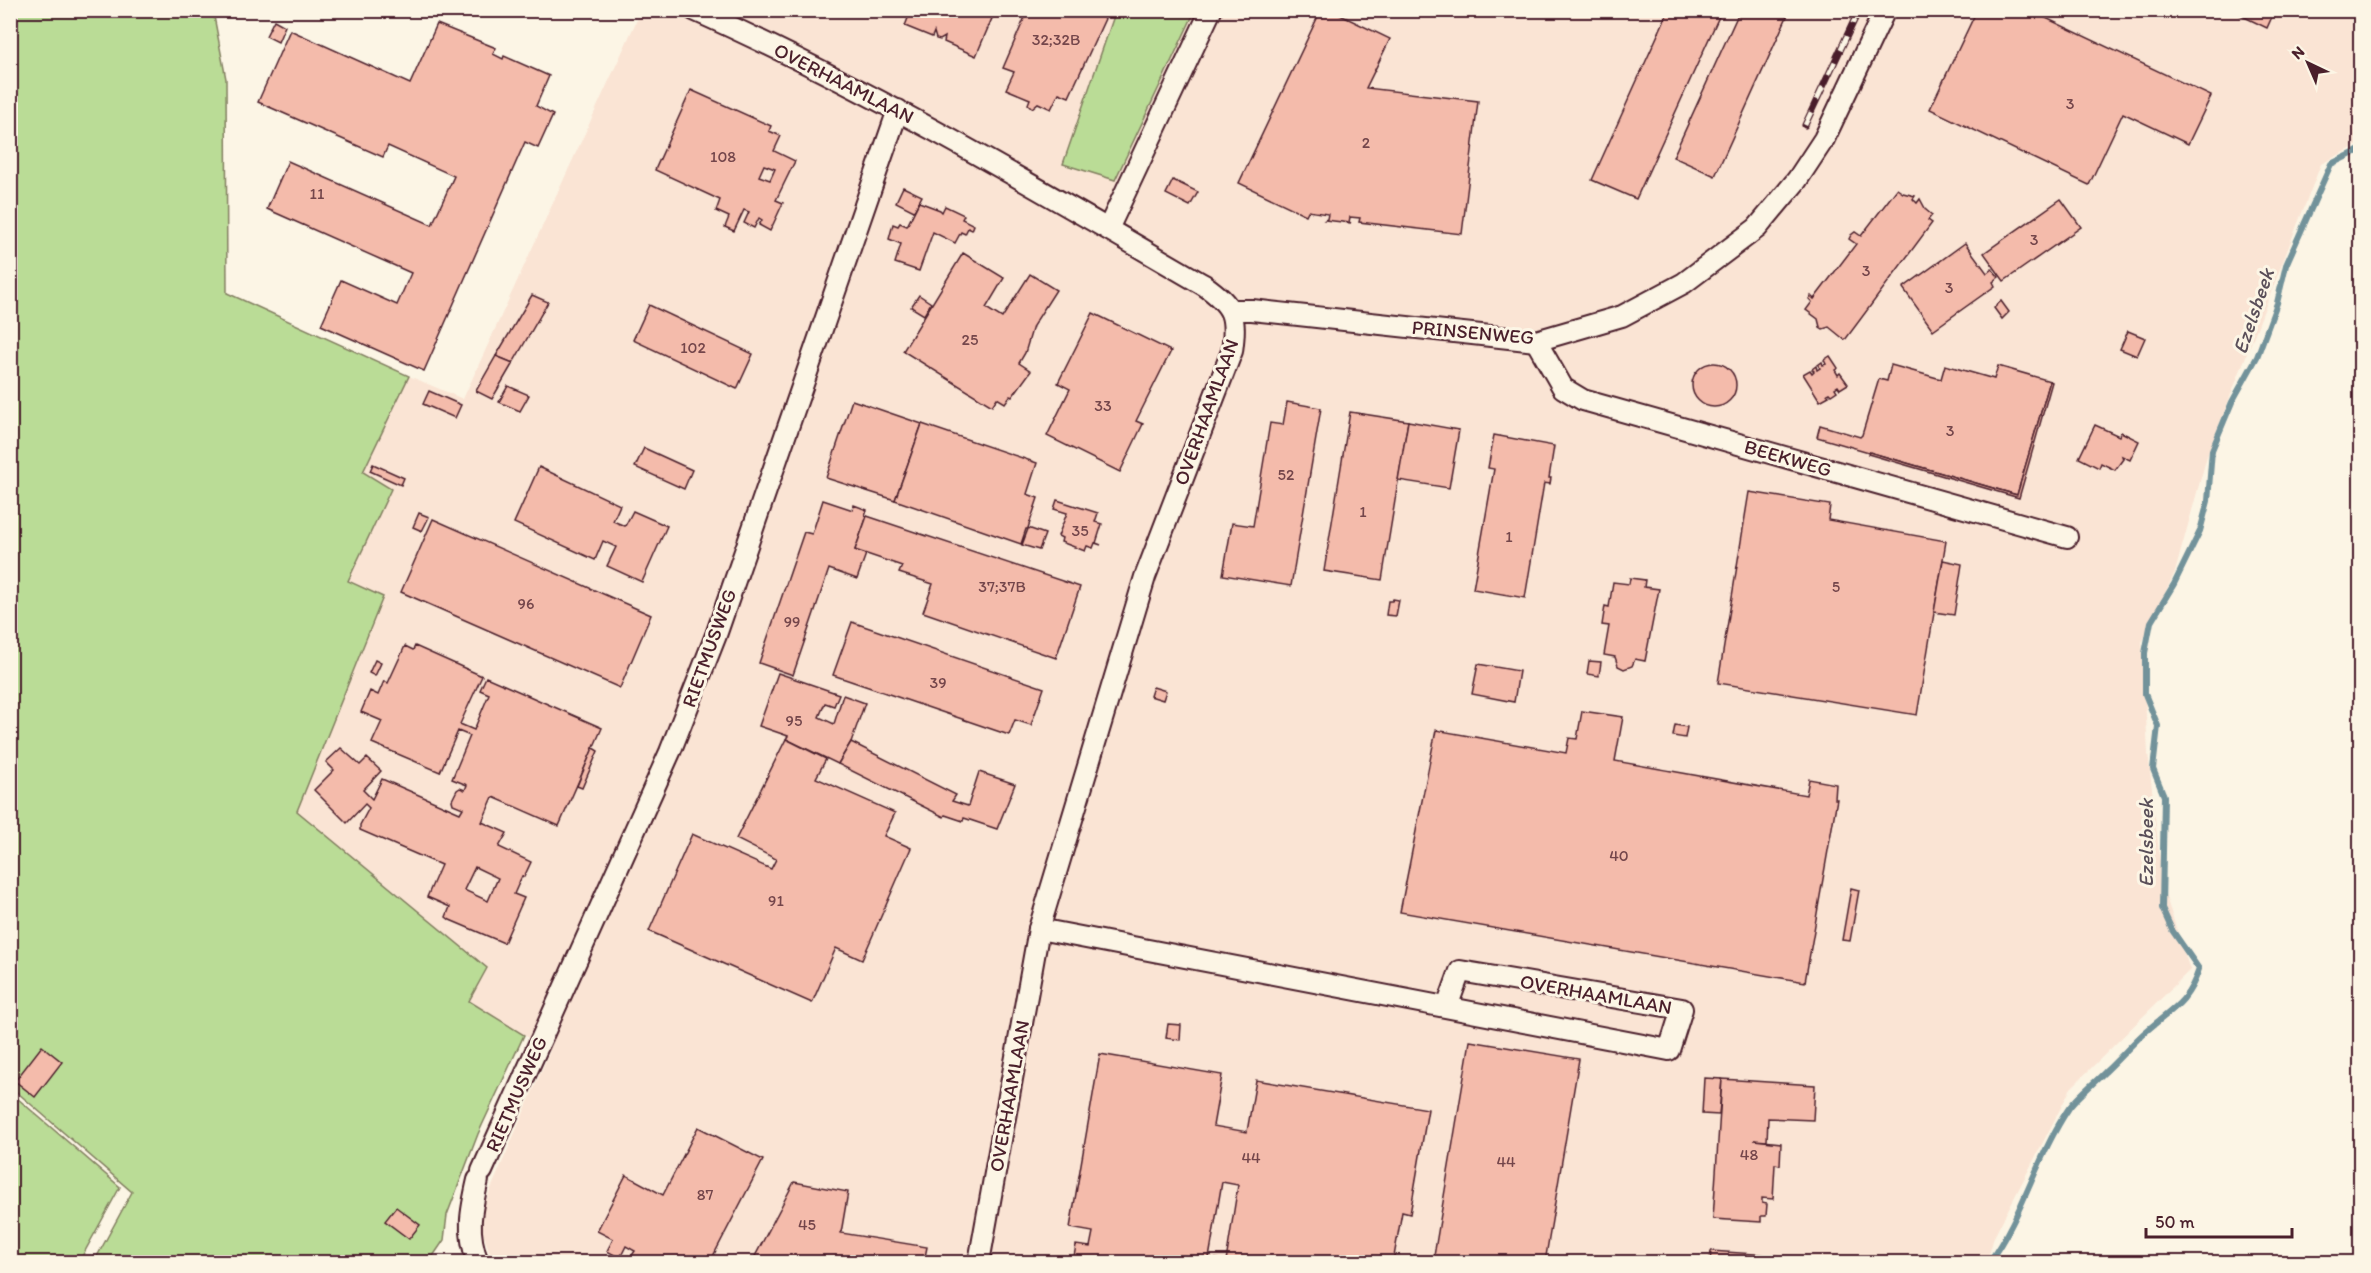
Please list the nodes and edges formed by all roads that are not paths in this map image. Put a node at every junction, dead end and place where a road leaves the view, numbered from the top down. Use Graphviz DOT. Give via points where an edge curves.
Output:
graph roads {
  1 [pos="694,10"];
  2 [pos="1210,10"];
  3 [pos="1884,10"];
  4 [pos="898,110"];
  5 [pos="1108,229"];
  6 [pos="1230,310"];
  7 [pos="1536,341"];
  8 [pos="2067,537"];
  9 [pos="1039,929"];
  10 [pos="1447,1007"];
  11 [pos="478,1263"];
  12 [pos="979,1263"];
  1 -- 4 [label="street, OVERHAAMLAAN"];
  2 -- 5 [label="street"];
  3 -- 7 [label="street, PRINSENWEG" via="1824,139 1797,180 1757,228 1684,283 1622,316"];
  4 -- 5 [label="street, OVERHAAMLAAN"];
  4 -- 11 [label="street, RIETMUSWEG" via="716,635 678,730 480,1175 469,1217"];
  5 -- 6 [label="street, OVERHAAMLAAN" via="1204,285 1220,296"];
  6 -- 7 [label="street, PRINSENWEG"];
  6 -- 9 [label="street, OVERHAAMLAAN" via="1236,327 1232,351 1145,577"];
  7 -- 8 [label="street, BEEKWEG" via="1563,388 1582,400"];
  9 -- 10 [label="street, OVERHAAMLAAN"];
  9 -- 12 [label="street, OVERHAAMLAAN"];
  10 -- 10 [label="street, OVERHAAMLAAN" via="1460,971 1682,1009 1669,1050"];
}
